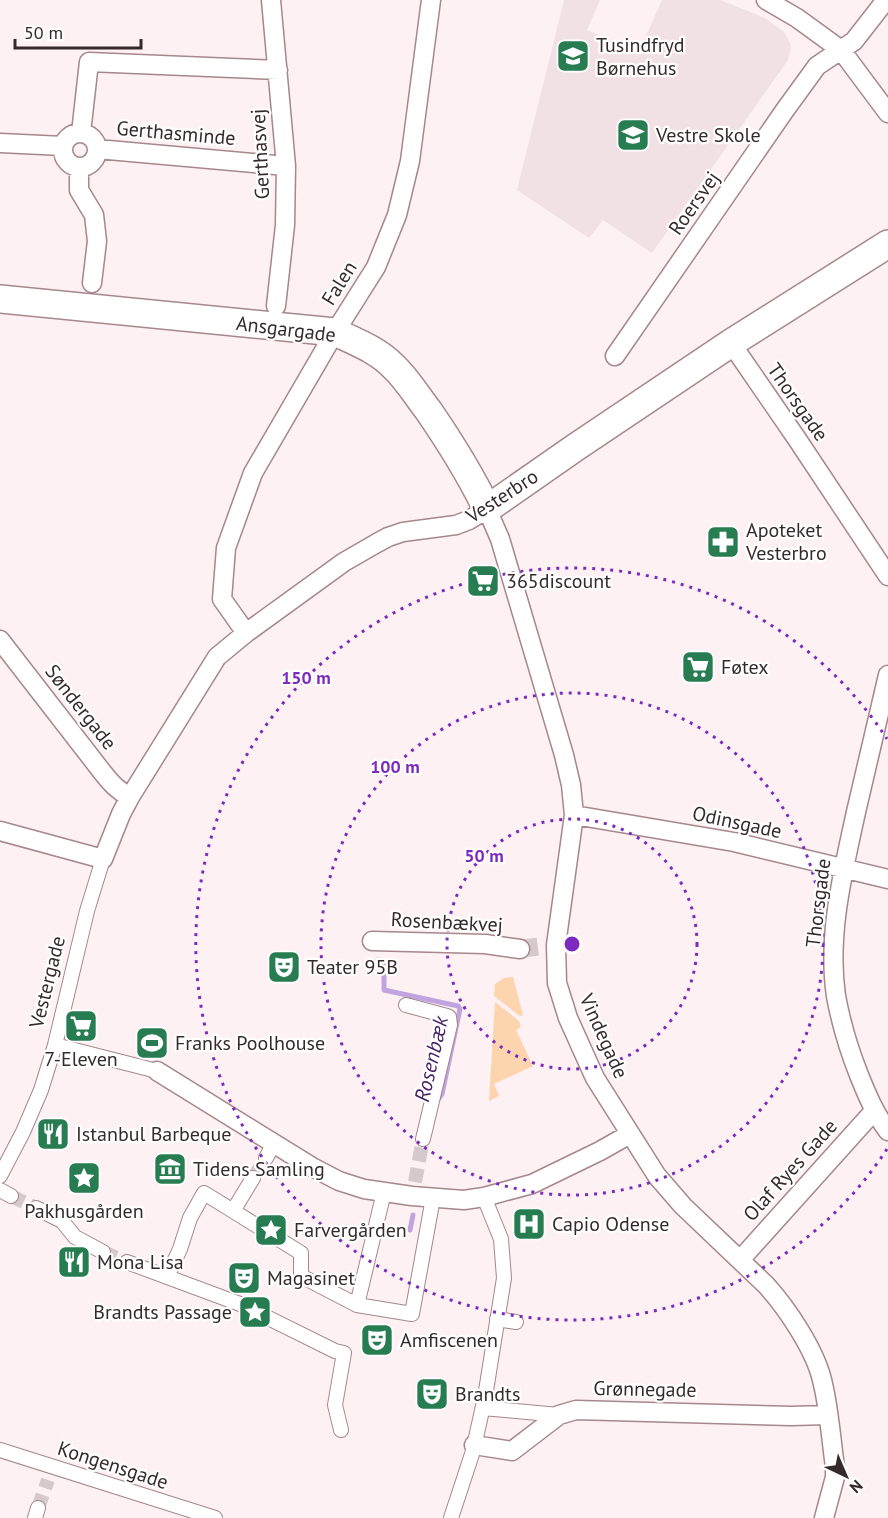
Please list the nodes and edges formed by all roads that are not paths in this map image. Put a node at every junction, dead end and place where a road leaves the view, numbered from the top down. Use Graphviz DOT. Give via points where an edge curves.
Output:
graph roads {
  1 [pos="271,0"];
  2 [pos="431,0"];
  3 [pos="766,0"];
  4 [pos="886,0"];
  5 [pos="841,50"];
  6 [pos="278,70"];
  7 [pos="888,113"];
  8 [pos="81,133"];
  9 [pos="0,143"];
  10 [pos="63,146"];
  11 [pos="98,149"];
  12 [pos="286,165"];
  13 [pos="79,167"];
  14 [pos="888,244"];
  15 [pos="92,283"];
  16 [pos="0,299"];
  17 [pos="276,306"];
  18 [pos="335,332"];
  19 [pos="731,343"];
  20 [pos="615,356"];
  21 [pos="487,509"];
  22 [pos="888,576"];
  23 [pos="246,633"];
  24 [pos="0,640"];
  25 [pos="888,675"];
  26 [pos="130,797"];
  27 [pos="574,815"];
  28 [pos="0,831"];
  29 [pos="103,859"];
  30 [pos="843,869"];
  31 [pos="888,879"];
  32 [pos="372,941"];
  33 [pos="520,949"];
  34 [pos="406,1005"];
  35 [pos="55,1045"];
  36 [pos="157,1071"];
  37 [pos="874,1111"];
  38 [pos="888,1131"];
  39 [pos="630,1134"];
  40 [pos="423,1139"];
  41 [pos="0,1176"];
  42 [pos="253,1178"];
  43 [pos="384,1191"];
  44 [pos="483,1197"];
  45 [pos="433,1198"];
  46 [pos="36,1208"];
  47 [pos="233,1211"];
  48 [pos="102,1252"];
  49 [pos="740,1260"];
  50 [pos="127,1262"];
  51 [pos="167,1277"];
  52 [pos="357,1305"];
  53 [pos="497,1319"];
  54 [pos="516,1322"];
  55 [pos="483,1408"];
  56 [pos="559,1415"];
  57 [pos="828,1415"];
  58 [pos="341,1430"];
  59 [pos="473,1448"];
  60 [pos="0,1450"];
  61 [pos="53,1466"];
  62 [pos="48,1480"];
  63 [pos="215,1518"];
  64 [pos="451,1518"];
  65 [pos="824,1518"];
  1 -- 6 [label="street, Gerthasvej"];
  2 -- 18 [label="street, Falen" via="410,161 397,215 375,267"];
  3 -- 5 [label="street"];
  4 -- 5 [label="street, Roersvej" via="854,41"];
  5 -- 7 [label="street"];
  5 -- 20 [label="street, Roersvej" via="817,66"];
  6 -- 8 [label="street" via="89,62"];
  6 -- 12 [label="street, Gerthasvej"];
  8 -- 10 [label="street" via="69,136"];
  8 -- 11 [label="street" via="92,137"];
  9 -- 10 [label="street"];
  10 -- 13 [label="street" via="67,161"];
  11 -- 12 [label="street, Gerthasminde"];
  11 -- 13 [label="street" via="94,161"];
  12 -- 17 [label="street, Gerthasvej" via="285,225"];
  13 -- 15 [label="street" via="79,190 94,215 97,241"];
  14 -- 19 [label="main road, Vesterbro"];
  16 -- 18 [label="main road, Ansgargade"];
  18 -- 21 [label="main road, Ansgargade" via="372,350 395,367 452,446"];
  18 -- 23 [label="street, Falen" via="253,472 226,548 222,599"];
  19 -- 21 [label="main road, Vesterbro"];
  19 -- 22 [label="street, Thorsgade"];
  21 -- 23 [label="street, Vesterbro" via="456,525 388,537 344,562"];
  21 -- 27 [label="street, Vindegade" via="500,539 564,755"];
  23 -- 26 [label="street, Vesterbro" via="217,657"];
  24 -- 26 [label="street, Søndergade" via="103,773"];
  25 -- 30 [label="street, Thorsgade"];
  26 -- 29 [label="street, Vestergade"];
  27 -- 30 [label="street, Odinsgade" via="734,843"];
  27 -- 39 [label="street, Vindegade" via="549,946 568,1018 595,1078"];
  28 -- 29 [label="street"];
  29 -- 35 [label="street, Vestergade"];
  30 -- 31 [label="street, Odinsgade"];
  30 -- 37 [label="street, Thorsgade" via="835,928 836,995 853,1059"];
  32 -- 33 [label="street, Rosenbækvej"];
  34 -- 40 [label="street" via="449,1017"];
  35 -- 36 [label="street"];
  35 -- 41 [label="street, Vestergade" via="41,1090"];
  36 -- 43 [label="street" via="270,1150 339,1181"];
  37 -- 38 [label="street, Thorsgade"];
  37 -- 49 [label="street, Olaf Ryes Gade"];
  39 -- 44 [label="street" via="532,1184"];
  39 -- 49 [label="street, Vindegade" via="663,1184"];
  42 -- 47 [label="street"];
  43 -- 45 [label="street" via="413,1189"];
  43 -- 52 [label="street"];
  44 -- 45 [label="street"];
  44 -- 53 [label="street" via="501,1239 504,1278"];
  45 -- 52 [label="street" via="412,1314"];
  46 -- 48 [label="street" via="62,1221 75,1238"];
  47 -- 51 [label="street" via="204,1194 190,1218"];
  47 -- 52 [label="street" via="301,1253 301,1276"];
  49 -- 57 [label="street, Vindegade" via="779,1299 802,1335 823,1380"];
  50 -- 51 [label="street"];
  51 -- 58 [label="street" via="240,1304 344,1353 335,1405"];
  53 -- 54 [label="street"];
  53 -- 55 [label="street"];
  55 -- 56 [label="street"];
  55 -- 59 [label="street"];
  56 -- 57 [label="street, Grønnegade" via="576,1410"];
  56 -- 59 [label="street, Grønnegade" via="512,1451"];
  57 -- 65 [label="street, Vindegade" via="835,1477"];
  59 -- 64 [label="street"];
  60 -- 61 [label="street, Kongensgade"];
  61 -- 62 [label="street"];
  61 -- 63 [label="street, Kongensgade"];
}
